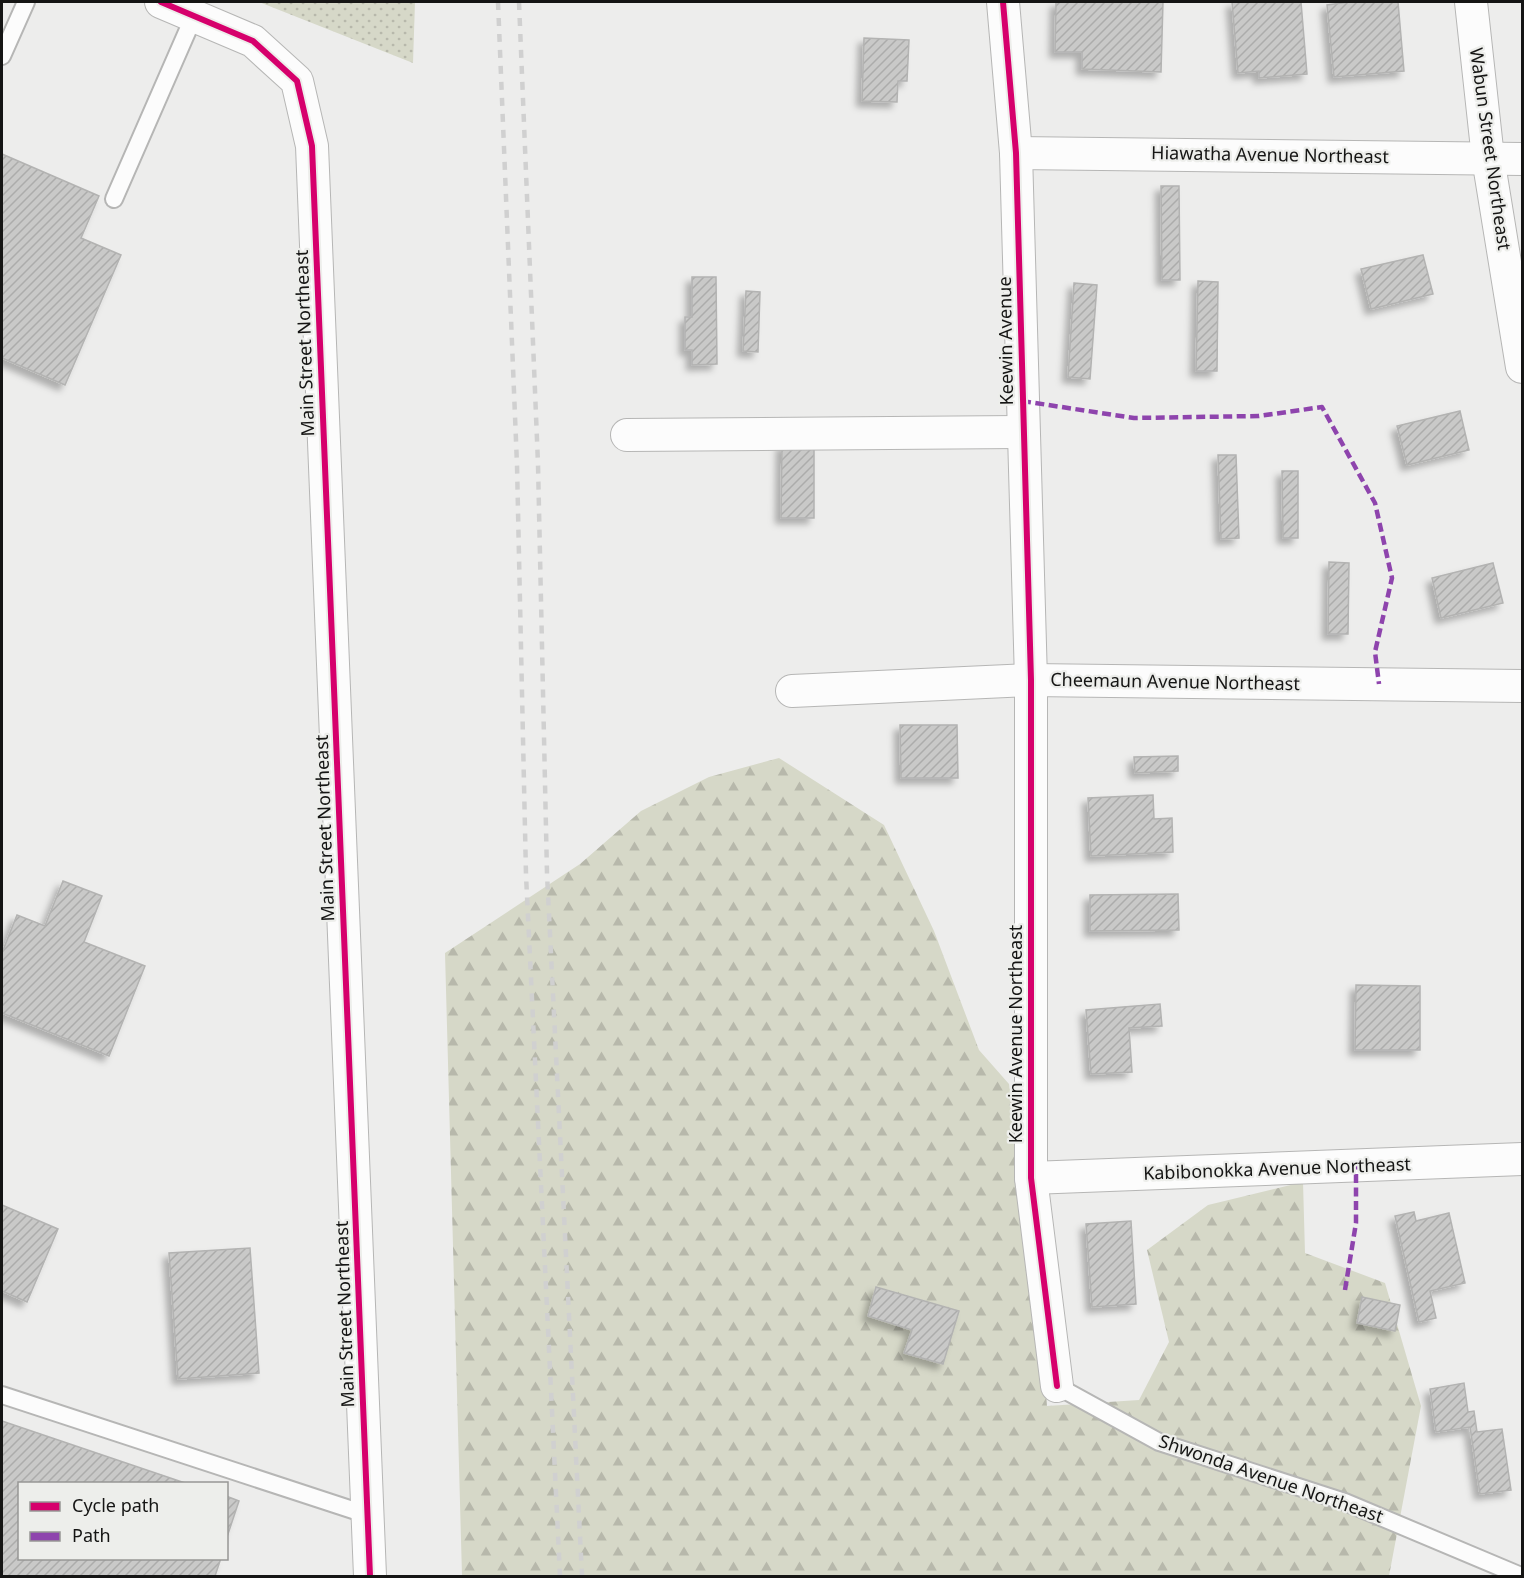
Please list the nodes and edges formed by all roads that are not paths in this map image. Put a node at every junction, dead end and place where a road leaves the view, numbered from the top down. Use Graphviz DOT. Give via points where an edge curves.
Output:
graph roads {
  1 [pos="26,2"];
  2 [pos="161,2"];
  3 [pos="1003,2"];
  4 [pos="1471,2"];
  5 [pos="194,16"];
  6 [pos="2,56"];
  7 [pos="1016,153"];
  8 [pos="1488,158"];
  9 [pos="1522,159"];
  10 [pos="114,199"];
  11 [pos="1522,368"];
  12 [pos="1023,432"];
  13 [pos="627,435"];
  14 [pos="1031,680"];
  15 [pos="1522,686"];
  16 [pos="792,691"];
  17 [pos="1522,1160"];
  18 [pos="1031,1178"];
  19 [pos="1057,1386"];
  20 [pos="2,1395"];
  21 [pos="368,1515"];
  22 [pos="370,1576"];
  23 [pos="1521,1576"];
  1 -- 6 [label="lane"];
  2 -- 5 [label="street"];
  3 -- 7 [label="street, Keewin Avenue"];
  4 -- 8 [label="street, Wabun Street Northeast"];
  5 -- 10 [label="lane"];
  5 -- 21 [label="street, Main Street Northeast" via="253,41 297,81 312,146"];
  7 -- 8 [label="street, Hiawatha Avenue Northeast"];
  7 -- 12 [label="street, Keewin Avenue"];
  8 -- 9 [label="street, Hiawatha Avenue Northeast"];
  8 -- 11 [label="street, Wabun Street Northeast"];
  12 -- 13 [label="street"];
  12 -- 14 [label="street, Keewin Avenue"];
  14 -- 15 [label="street, Cheemaun Avenue Northeast"];
  14 -- 16 [label="street, Cheemaun Avenue Northeast"];
  14 -- 18 [label="street, Keewin Avenue Northeast"];
  17 -- 18 [label="street, Kabibonokka Avenue Northeast"];
  18 -- 19 [label="street, Keewin Avenue Northeast"];
  19 -- 23 [label="lane, Shwonda Avenue Northeast" via="1159,1442 1345,1502"];
  20 -- 21 [label="lane"];
  21 -- 22 [label="street, Main Street Northeast"];
}
